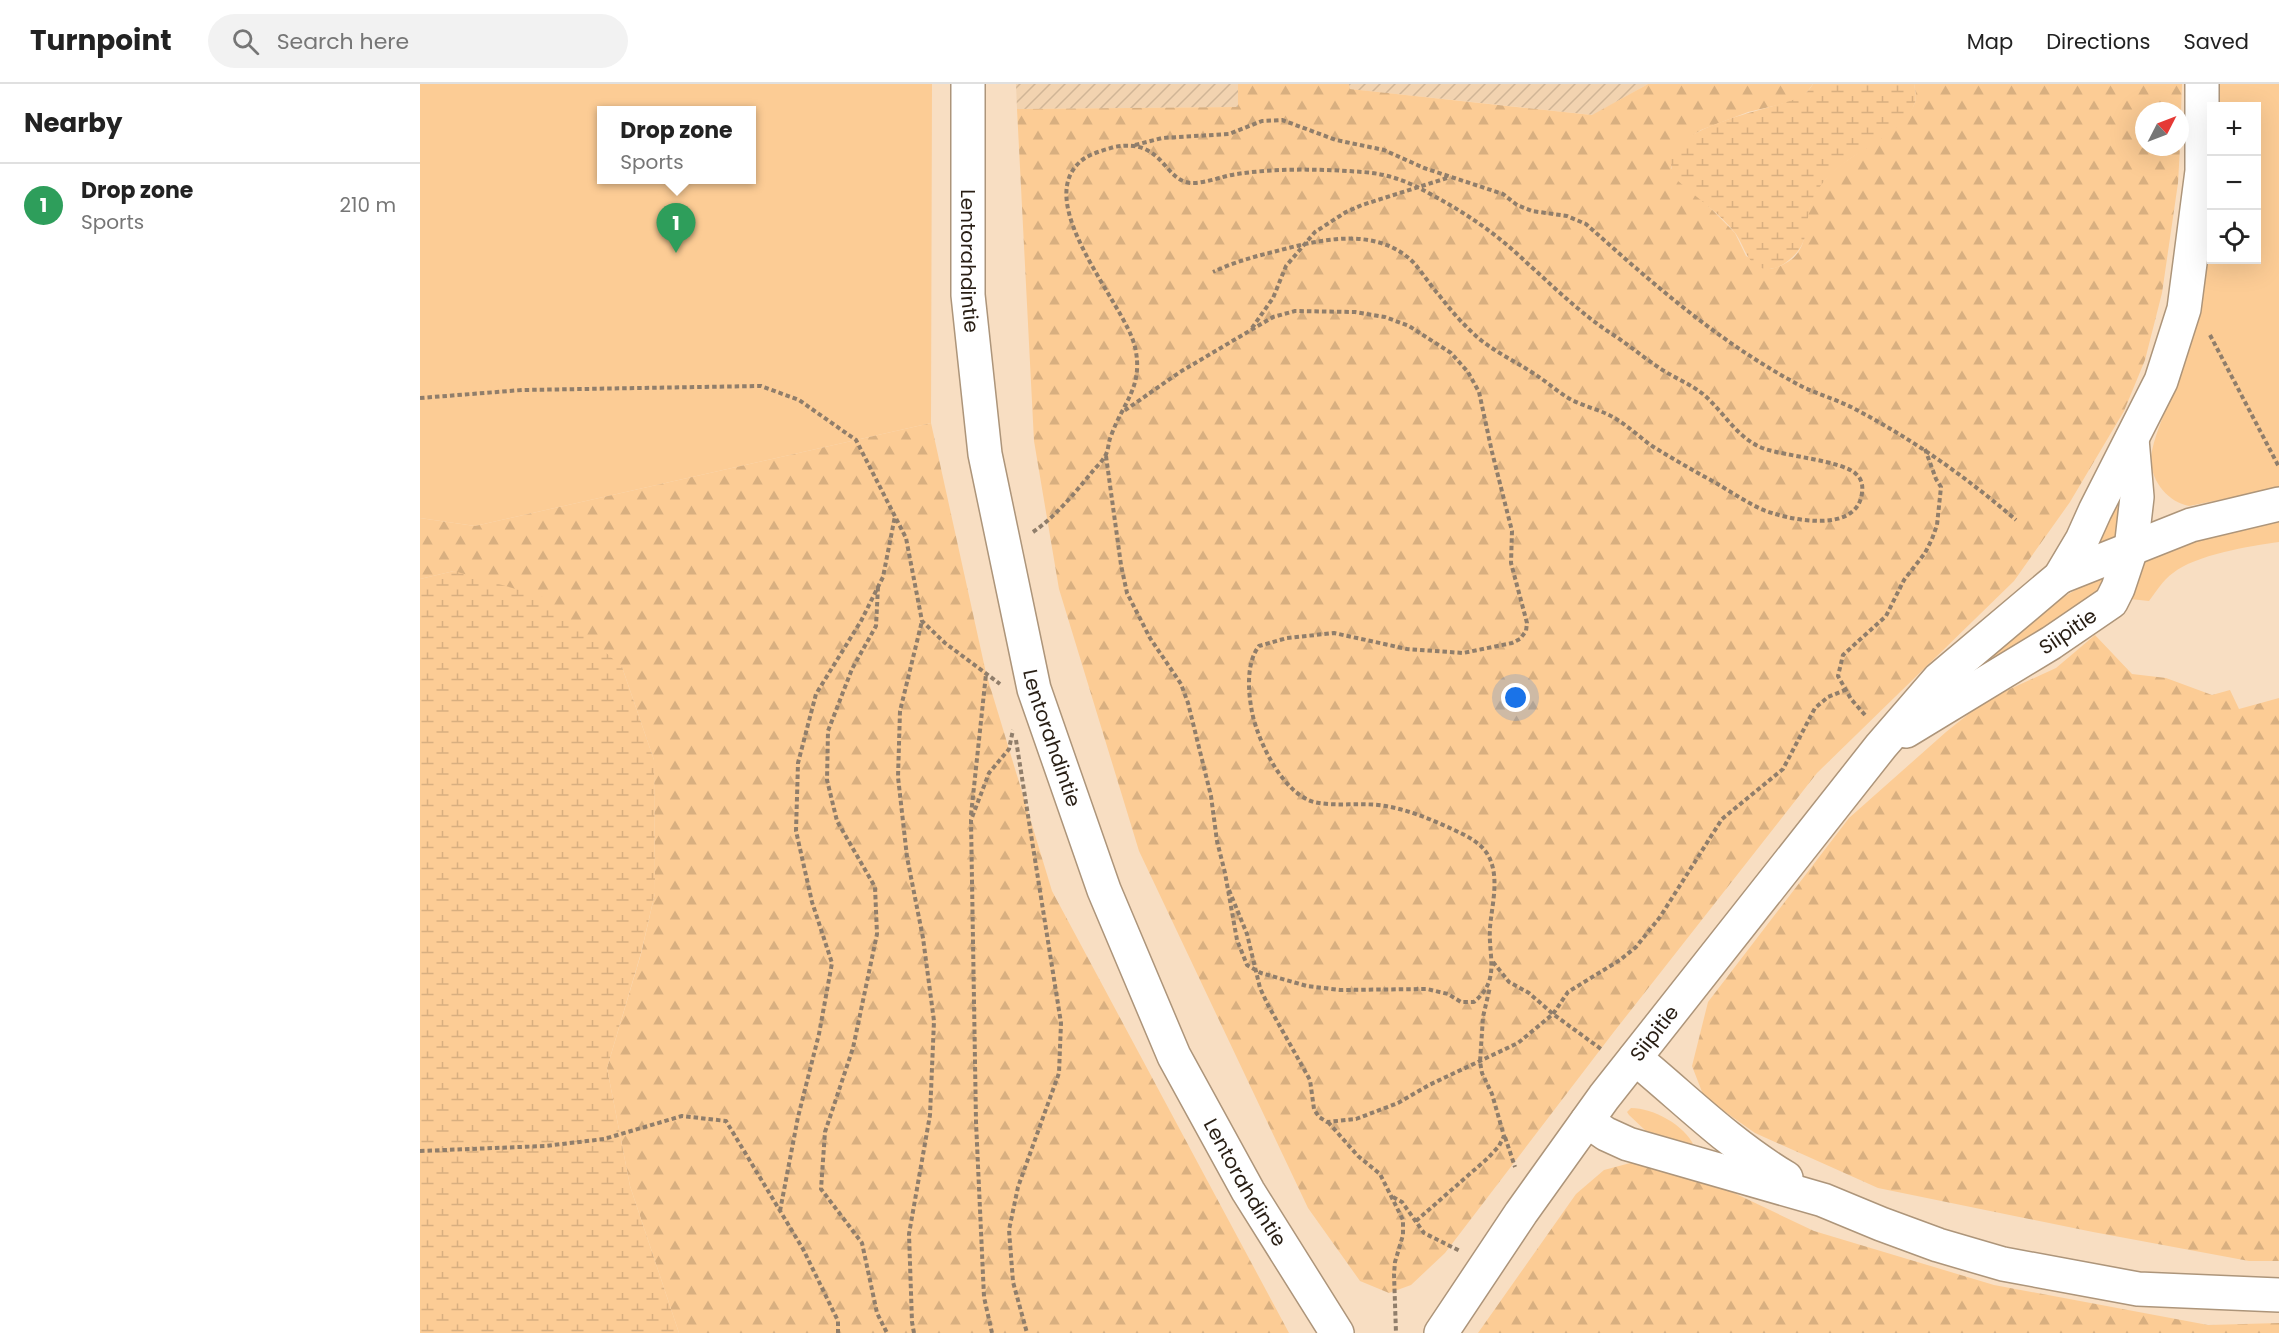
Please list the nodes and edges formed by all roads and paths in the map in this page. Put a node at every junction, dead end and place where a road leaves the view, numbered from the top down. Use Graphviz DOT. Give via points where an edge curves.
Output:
graph roads {
  1 [pos="968,84"];
  2 [pos="2202,84"];
  3 [pos="1134,145"];
  4 [pos="1456,179"];
  5 [pos="1419,187"];
  6 [pos="1304,243"];
  7 [pos="1213,272"];
  8 [pos="2187,292"];
  9 [pos="1250,331"];
  10 [pos="420,399"];
  11 [pos="1124,411"];
  12 [pos="2132,439"];
  13 [pos="1924,448"];
  14 [pos="1106,456"];
  15 [pos="2279,466"];
  16 [pos="2279,504"];
  17 [pos="895,516"];
  18 [pos="2016,520"];
  19 [pos="2131,549"];
  20 [pos="1006,552"];
  21 [pos="2060,577"];
  22 [pos="878,587"];
  23 [pos="922,621"];
  24 [pos="986,673"];
  25 [pos="1004,687"];
  26 [pos="1845,690"];
  27 [pos="1886,741"];
  28 [pos="971,820"];
  29 [pos="1226,885"];
  30 [pos="1491,959"];
  31 [pos="1256,971"];
  32 [pos="1491,979"];
  33 [pos="1552,1014"];
  34 [pos="1480,1062"];
  35 [pos="1631,1063"];
  36 [pos="1587,1121"];
  37 [pos="1327,1122"];
  38 [pos="420,1151"];
  39 [pos="1392,1197"];
  40 [pos="1823,1200"];
  41 [pos="780,1211"];
  42 [pos="1416,1221"];
  43 [pos="1487,1264"];
  44 [pos="2279,1295"];
  45 [pos="838,1333"];
  46 [pos="887,1333"];
  47 [pos="914,1333"];
  48 [pos="992,1333"];
  49 [pos="1027,1333"];
  50 [pos="1337,1333"];
  51 [pos="1396,1333"];
  52 [pos="1441,1333"];
  1 -- 20 [label="street, Lentorahdintie" via="968,295 985,454"];
  2 -- 8 [label="street, Siipitie" via="2202,171"];
  3 -- 4 [label="path" via="1162,138 1229,134 1262,121 1282,120 1336,140 1384,150"];
  3 -- 5 [label="path" via="1158,157 1176,177 1194,184 1241,173 1326,170 1395,176"];
  3 -- 11 [label="path" via="1107,149 1080,161 1067,187 1071,222 1135,345 1136,383"];
  4 -- 5 [label="path" via="1445,177"];
  4 -- 13 [label="path" via="1503,194 1532,211 1567,216 1586,224 1685,308 1747,353 1801,386 1850,406"];
  5 -- 6 [label="path" via="1362,205"];
  5 -- 6 [label="path" via="1493,234 1583,313 1697,390 1750,443 1855,472 1863,491 1857,507 1840,519 1815,521 1754,506 1660,451 1612,417 1571,399 1496,351 1465,326 1401,252 1383,244 1348,238"];
  6 -- 7 [label="path"];
  6 -- 9 [label="path" via="1286,266 1273,298"];
  8 -- 12 [label="street, Siipitie" via="2162,381"];
  8 -- 15 [label="path"];
  9 -- 11 [label="path"];
  9 -- 30 [label="path" via="1273,317 1295,311 1385,317 1408,326 1451,353 1479,392 1512,531 1511,563 1527,622 1520,639 1463,653 1407,649 1334,633 1287,638 1259,646 1250,661 1251,702 1260,739 1289,785 1301,796 1317,803 1380,805 1412,812 1467,836 1484,849 1493,870"];
  10 -- 17 [label="path" via="522,390 761,386 799,400 856,440"];
  11 -- 14 [label="path"];
  12 -- 19 [label="street, Siipitie" via="2137,497"];
  12 -- 21 [label="street, Siipitie"];
  13 -- 18 [label="path"];
  13 -- 26 [label="path" via="1941,488 1937,525 1925,553 1904,580 1886,616 1843,655 1838,676"];
  14 -- 20 [label="path" via="1062,508"];
  14 -- 29 [label="path" via="1127,593 1150,638 1181,684 1211,796"];
  16 -- 19 [label="street" via="2191,525"];
  17 -- 22 [label="path"];
  17 -- 23 [label="path" via="906,538"];
  19 -- 21 [label="street"];
  19 -- 27 [label="street, Siipitie" via="2111,602 2051,643"];
  20 -- 50 [label="street, Lentorahdintie" via="1034,689 1104,890 1174,1056 1248,1191"];
  21 -- 27 [label="street, Siipitie" via="1939,678"];
  22 -- 41 [label="path" via="816,694 798,763 796,831 812,902 832,963"];
  22 -- 46 [label="path" via="876,626 852,669 828,731 826,780 837,821 875,887 877,934 853,1048 825,1132 821,1189 862,1243 877,1313"];
  23 -- 24 [label="path"];
  23 -- 47 [label="path" via="900,711 898,777 906,856 934,1020 930,1115 909,1234"];
  24 -- 25 [label="path"];
  24 -- 28 [label="path"];
  26 -- 27 [label="path"];
  26 -- 33 [label="path" via="1815,708 1783,769 1722,819 1660,917 1636,947 1568,992"];
  27 -- 35 [label="street, Siipitie"];
  28 -- 48 [label="path" via="976,1133 984,1297"];
  28 -- 49 [label="path" via="989,773 1009,749 1014,728 1061,1023 1059,1073 1018,1187 1009,1230 1013,1282"];
  29 -- 31 [label="path" via="1247,934"];
  29 -- 31 [label="path" via="1237,940 1247,965"];
  30 -- 32 [label="path"];
  30 -- 33 [label="path" via="1509,982"];
  31 -- 32 [label="path" via="1323,988 1427,989 1469,1004"];
  31 -- 37 [label="path" via="1268,1005 1310,1080 1314,1109"];
  32 -- 34 [label="path"];
  33 -- 34 [label="path" via="1518,1043"];
  33 -- 35 [label="path"];
  34 -- 37 [label="path" via="1376,1112"];
  34 -- 42 [label="path" via="1504,1136 1488,1158"];
  35 -- 36 [label="street, Siipitie"];
  35 -- 40 [label="street" via="1753,1158"];
  36 -- 40 [label="street" via="1628,1144"];
  36 -- 43 [label="street, Siipitie"];
  37 -- 39 [label="path" via="1380,1174"];
  38 -- 41 [label="path" via="544,1146 604,1139 682,1116 726,1121"];
  39 -- 42 [label="path" via="1402,1202"];
  39 -- 51 [label="path" via="1404,1220 1394,1274"];
  40 -- 44 [label="street" via="1938,1245 2003,1264 2138,1289"];
  41 -- 45 [label="path" via="838,1321"];
  42 -- 43 [label="path" via="1424,1233"];
  43 -- 52 [label="street, Siipitie"];
}
